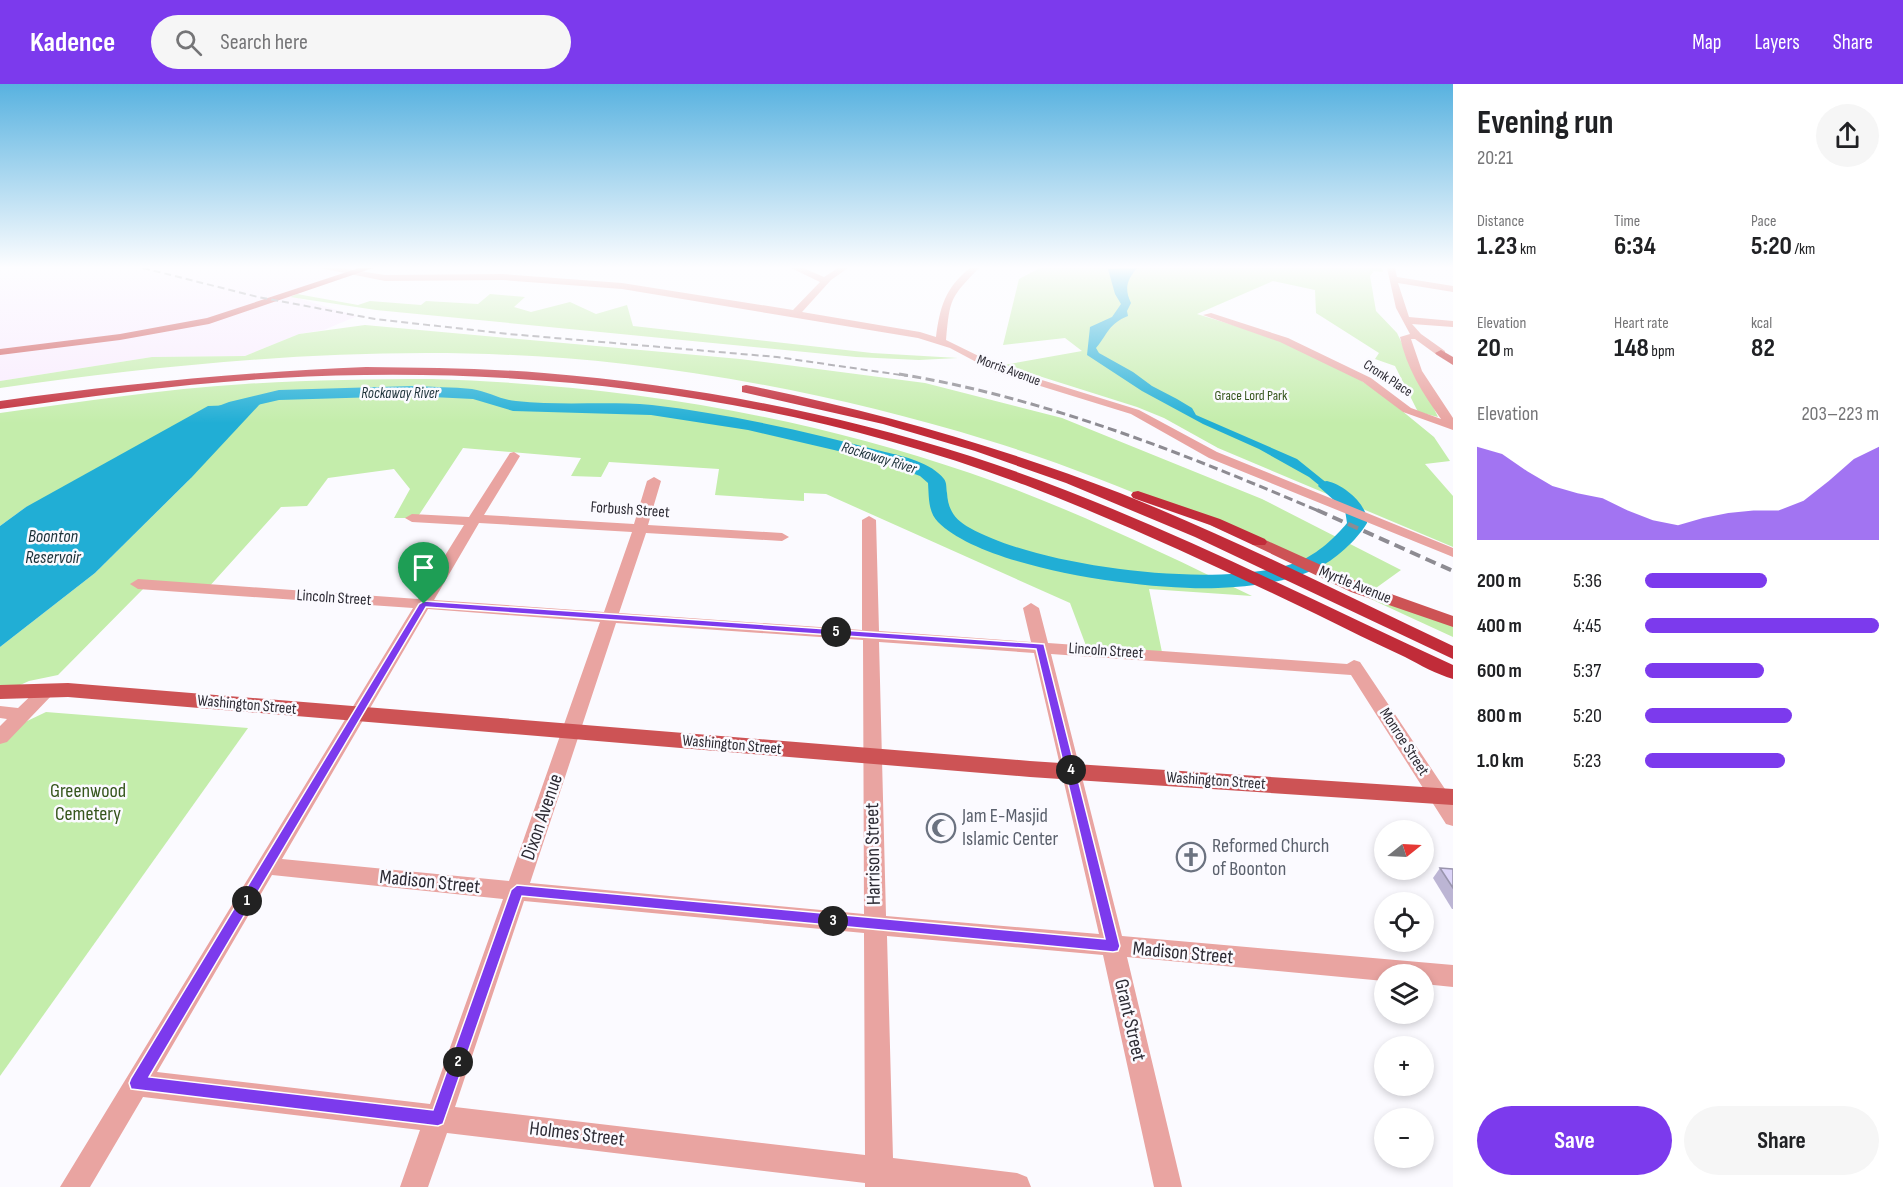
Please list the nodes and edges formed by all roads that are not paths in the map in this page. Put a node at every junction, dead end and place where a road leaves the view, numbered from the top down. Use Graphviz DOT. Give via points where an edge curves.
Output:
graph roads {
  1 [pos="213,319"];
  2 [pos="832,319"];
  3 [pos="944,319"];
  4 [pos="1222,319"];
  5 [pos="1406,320"];
  6 [pos="1453,324"];
  7 [pos="1415,336"];
  8 [pos="941,341"];
  9 [pos="0,352"];
  10 [pos="1447,354"];
  11 [pos="1453,362"];
  12 [pos="716,384"];
  13 [pos="0,395"];
  14 [pos="0,405"];
  15 [pos="1453,425"];
  16 [pos="514,456"];
  17 [pos="654,481"];
  18 [pos="412,518"];
  19 [pos="474,520"];
  20 [pos="869,520"];
  21 [pos="640,529"];
  22 [pos="782,537"];
  23 [pos="1265,545"];
  24 [pos="1453,553"];
  25 [pos="138,584"];
  26 [pos="424,604"];
  27 [pos="1031,608"];
  28 [pos="609,616"];
  29 [pos="1453,622"];
  30 [pos="871,634"];
  31 [pos="1040,646"];
  32 [pos="1453,653"];
  33 [pos="1355,668"];
  34 [pos="1453,673"];
  35 [pos="47,690"];
  36 [pos="5,692"];
  37 [pos="0,712"];
  38 [pos="359,714"];
  39 [pos="22,715"];
  40 [pos="571,732"];
  41 [pos="0,737"];
  42 [pos="872,756"];
  43 [pos="1072,771"];
  44 [pos="1446,796"];
  45 [pos="1453,818"];
  46 [pos="268,866"];
  47 [pos="517,890"];
  48 [pos="874,925"];
  49 [pos="1113,946"];
  50 [pos="1453,976"];
  51 [pos="136,1083"];
  52 [pos="438,1118"];
  53 [pos="879,1178"];
  54 [pos="74,1187"];
  55 [pos="414,1187"];
  56 [pos="1017,1187"];
  57 [pos="1168,1187"];
  1 -- 9 [label="main road"];
  2 -- 8 [label="street, Morris Avenue"];
  3 -- 8 [label="street"];
  4 -- 15 [label="street, Cronk Place" via="1284,340 1367,380 1407,410"];
  5 -- 6 [label="street"];
  5 -- 7 [label="street"];
  7 -- 10 [label="street"];
  7 -- 15 [label="street" via="1405,337 1409,352 1429,393"];
  8 -- 24 [label="street, Morris Avenue" via="999,370 1135,412 1213,455"];
  10 -- 11 [label="main road"];
  12 -- 13 [label="highway" via="547,364 373,360 189,371"];
  12 -- 23 [label="highway" via="831,403 938,430 1151,499"];
  12 -- 32 [label="highway" via="862,414 985,449 1117,498"];
  14 -- 34 [label="highway" via="184,381 425,370 510,373 660,388 792,411 940,451 1075,500"];
  16 -- 19 [label="street"];
  17 -- 21 [label="street, Dixon Avenue"];
  18 -- 19 [label="street, Forbush Street"];
  19 -- 21 [label="street, Forbush Street"];
  19 -- 26 [label="street"];
  20 -- 30 [label="street, Harrison Street"];
  21 -- 22 [label="street, Forbush Street"];
  21 -- 28 [label="street, Dixon Avenue"];
  23 -- 29 [label="main road, Myrtle Avenue" via="1380,597"];
  25 -- 26 [label="street, Lincoln Street"];
  26 -- 28 [label="street, Lincoln Street"];
  26 -- 38 [label="street"];
  27 -- 31 [label="street, Grant Street"];
  28 -- 30 [label="street, Lincoln Street"];
  28 -- 40 [label="street, Dixon Avenue"];
  30 -- 31 [label="street, Lincoln Street"];
  30 -- 42 [label="street, Harrison Street"];
  31 -- 33 [label="street, Lincoln Street"];
  31 -- 43 [label="street, Grant Street"];
  33 -- 44 [label="street, Monroe Street"];
  35 -- 36 [label="main road, Washington Street"];
  35 -- 38 [label="main road, Washington Street"];
  35 -- 39 [label="street"];
  37 -- 39 [label="street"];
  38 -- 40 [label="main road, Washington Street"];
  38 -- 46 [label="street"];
  39 -- 41 [label="street"];
  40 -- 42 [label="main road, Washington Street"];
  40 -- 47 [label="street, Dixon Avenue"];
  42 -- 43 [label="main road, Washington Street"];
  42 -- 48 [label="street, Harrison Street"];
  43 -- 44 [label="main road, Washington Street"];
  43 -- 49 [label="street, Grant Street"];
  44 -- 45 [label="street, Monroe Street"];
  46 -- 47 [label="street, Madison Street"];
  46 -- 51 [label="street"];
  47 -- 48 [label="street, Madison Street"];
  47 -- 52 [label="street, Dixon Avenue"];
  48 -- 49 [label="street, Madison Street"];
  48 -- 53 [label="street, Harrison Street"];
  49 -- 50 [label="street, Madison Street"];
  49 -- 57 [label="street, Grant Street"];
  51 -- 52 [label="street, Holmes Street"];
  51 -- 54 [label="street"];
  52 -- 53 [label="street, Holmes Street"];
  52 -- 55 [label="street, Dixon Avenue"];
  53 -- 56 [label="street, Holmes Street"];
}
